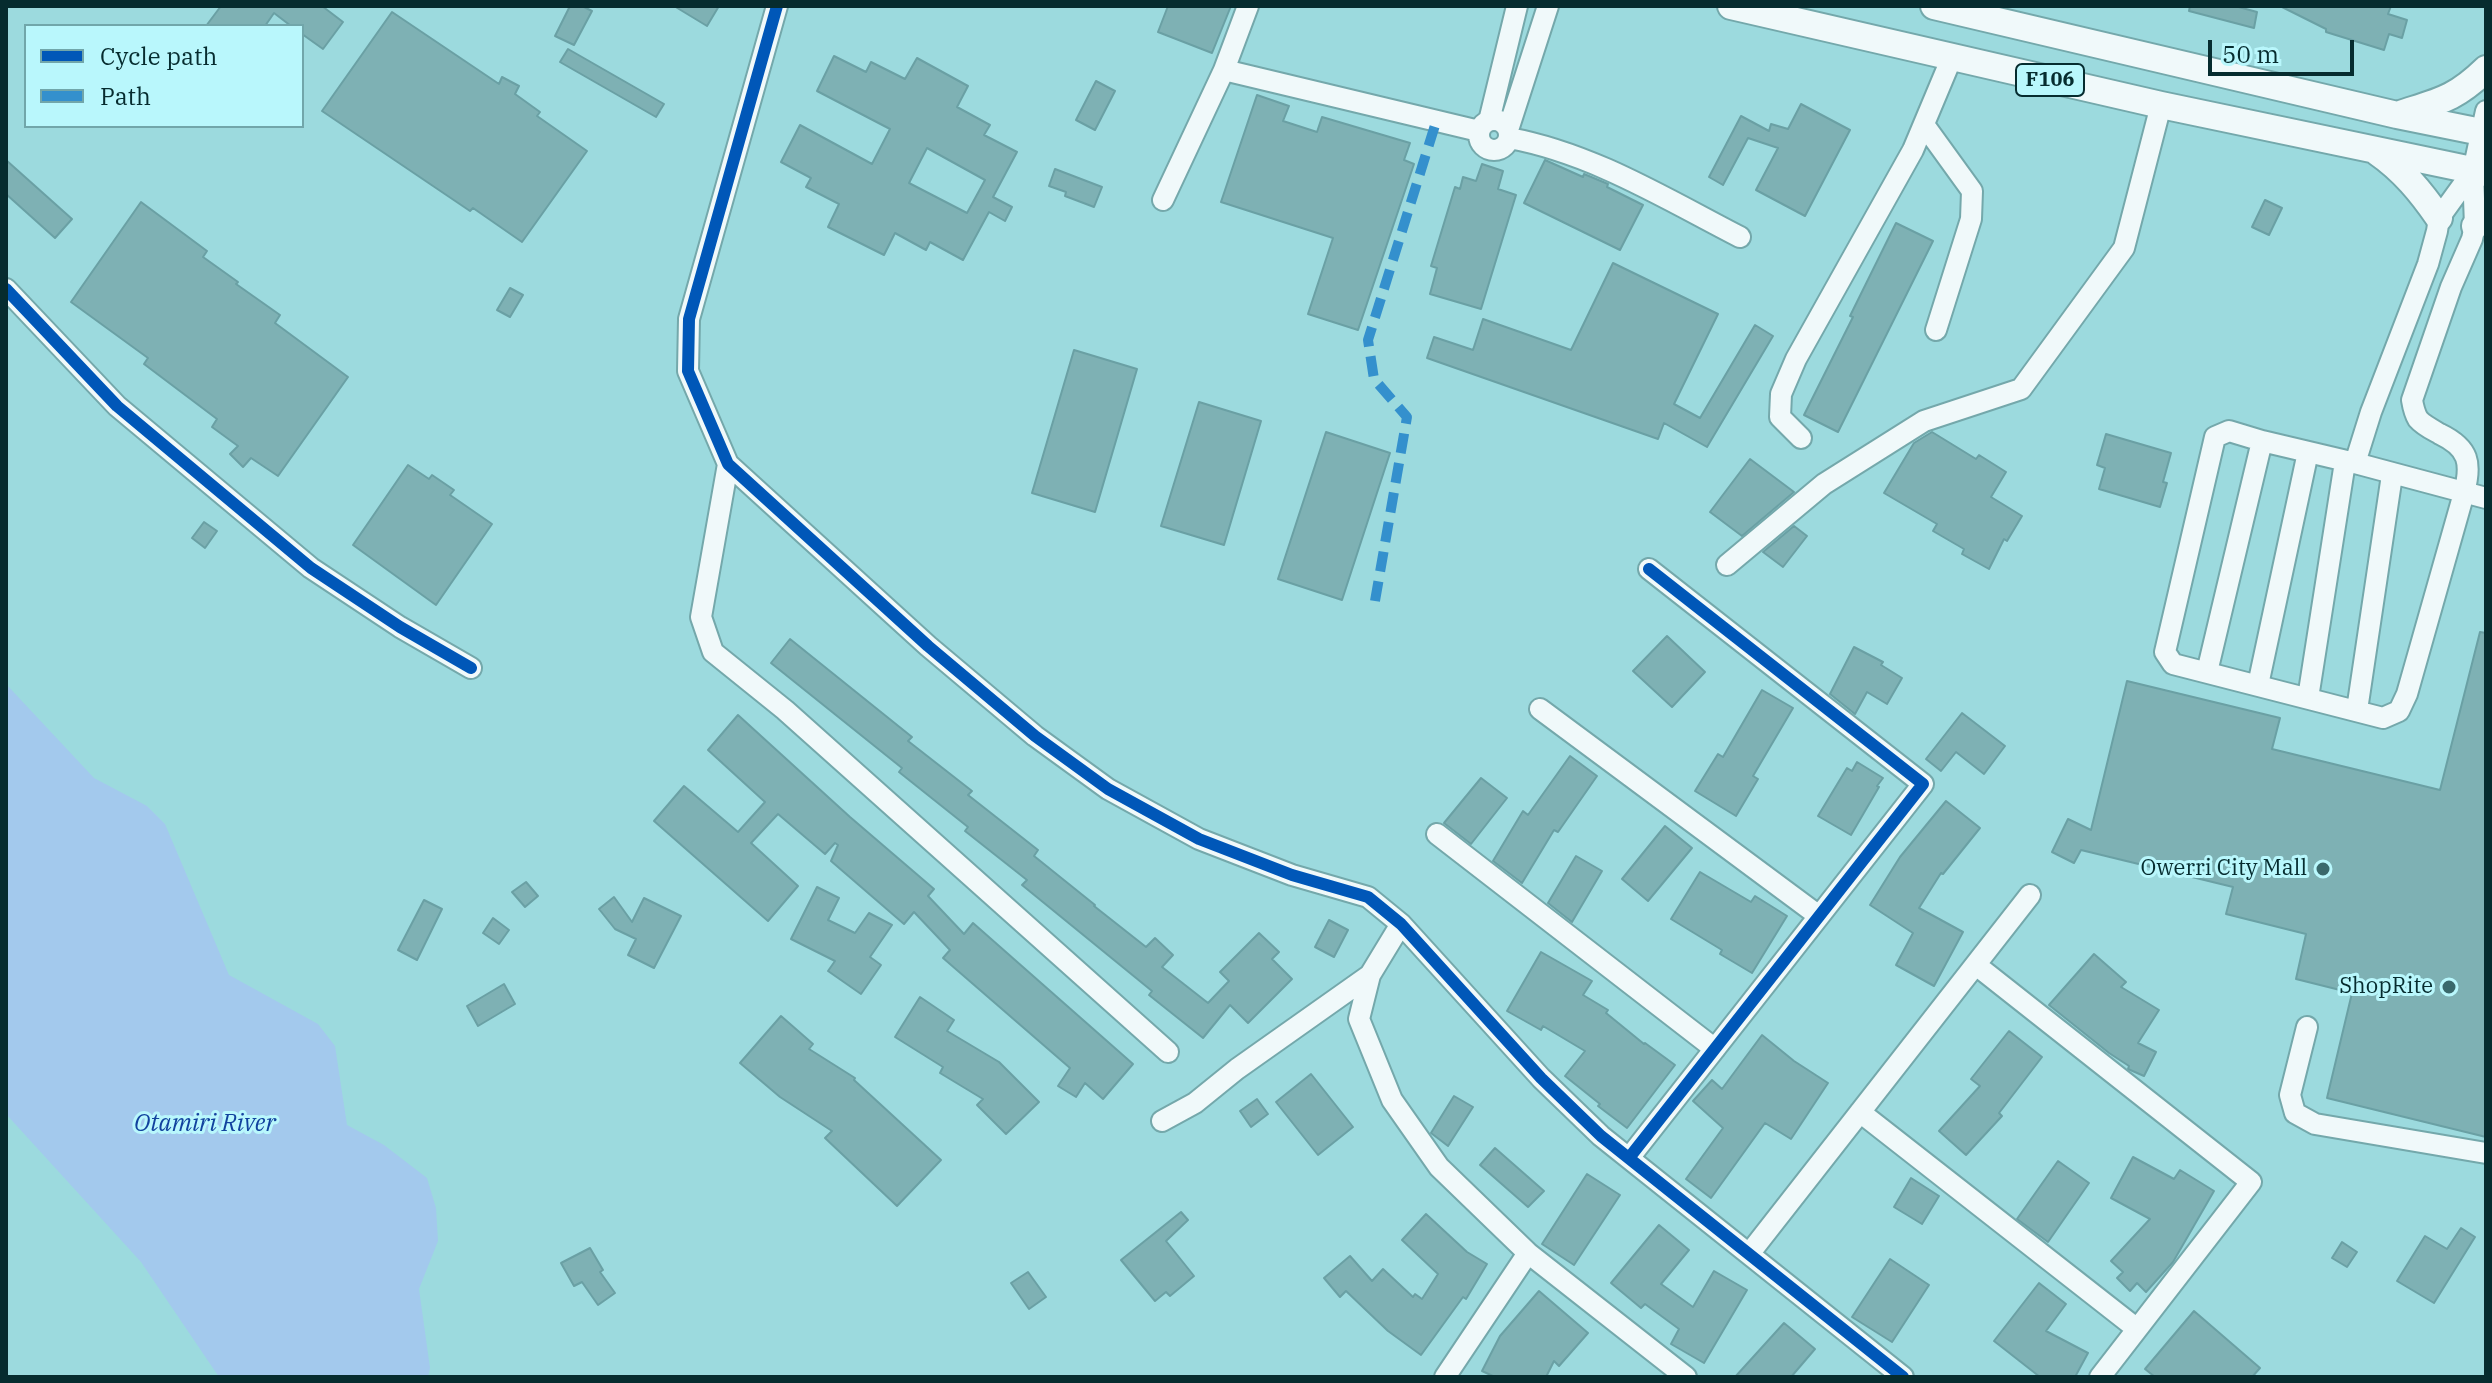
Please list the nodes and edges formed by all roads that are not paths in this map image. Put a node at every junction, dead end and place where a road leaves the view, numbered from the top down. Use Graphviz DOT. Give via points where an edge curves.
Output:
graph roads {
  1 [pos="777,6"];
  2 [pos="1248,6"];
  3 [pos="1548,6"];
  4 [pos="1731,6"];
  5 [pos="1934,6"];
  6 [pos="1512,7"];
  7 [pos="1952,57"];
  8 [pos="2486,69"];
  9 [pos="1224,70"];
  10 [pos="2161,105"];
  11 [pos="2397,115"];
  12 [pos="1484,126"];
  13 [pos="1925,126"];
  14 [pos="2484,126"];
  15 [pos="1509,134"];
  16 [pos="2370,148"];
  17 [pos="2480,172"];
  18 [pos="1163,200"];
  19 [pos="2439,218"];
  20 [pos="2481,221"];
  21 [pos="1740,237"];
  22 [pos="6,289"];
  23 [pos="1936,330"];
  24 [pos="1801,438"];
  25 [pos="2262,441"];
  26 [pos="2308,452"];
  27 [pos="2350,463"];
  28 [pos="728,464"];
  29 [pos="2392,475"];
  30 [pos="2464,493"];
  31 [pos="2486,498"];
  32 [pos="1727,565"];
  33 [pos="1649,569"];
  34 [pos="471,668"];
  35 [pos="2207,672"];
  36 [pos="2258,685"];
  37 [pos="2308,698"];
  38 [pos="1540,709"];
  39 [pos="2357,710"];
  40 [pos="1437,834"];
  41 [pos="2030,895"];
  42 [pos="1819,916"];
  43 [pos="1401,924"];
  44 [pos="1976,965"];
  45 [pos="1370,975"];
  46 [pos="2307,1027"];
  47 [pos="1715,1049"];
  48 [pos="1168,1052"];
  49 [pos="1860,1112"];
  50 [pos="1162,1121"];
  51 [pos="2486,1153"];
  52 [pos="1629,1158"];
  53 [pos="1528,1253"];
  54 [pos="1749,1254"];
  55 [pos="2136,1328"];
  56 [pos="1445,1377"];
  57 [pos="1686,1377"];
  58 [pos="1903,1377"];
  59 [pos="2100,1377"];
  1 -- 28 [label="street" via="689,319 688,371"];
  2 -- 9 [label="street"];
  3 -- 15 [label="street"];
  4 -- 7 [label="main road, F106"];
  5 -- 11 [label="main road, F106"];
  6 -- 12 [label="street"];
  7 -- 10 [label="main road, F106"];
  7 -- 13 [label="street"];
  8 -- 11 [label="main road" via="2447,100"];
  9 -- 12 [label="street"];
  9 -- 18 [label="street"];
  10 -- 16 [label="main road, F106"];
  10 -- 32 [label="street" via="2124,248 2021,389 1924,421 1824,484"];
  11 -- 14 [label="main road, F106"];
  12 -- 15 [label="street" via="1480,140 1492,150 1506,145"];
  13 -- 23 [label="street" via="1972,191 1971,219"];
  13 -- 24 [label="street" via="1781,394 1780,417"];
  14 -- 17 [label="street"];
  15 -- 21 [label="street" via="1571,153"];
  16 -- 17 [label="main road, F106"];
  16 -- 19 [label="main road" via="2408,177"];
  17 -- 19 [label="street"];
  17 -- 20 [label="street"];
  19 -- 27 [label="street" via="2428,264"];
  20 -- 30 [label="street" via="2412,400 2417,418 2453,440 2467,456"];
  22 -- 34 [label="street" via="117,406 311,568"];
  25 -- 26 [label="street"];
  25 -- 35 [label="street"];
  25 -- 35 [label="street" via="2229,431 2215,437 2165,652 2173,664"];
  26 -- 27 [label="street"];
  26 -- 36 [label="street"];
  27 -- 29 [label="street"];
  27 -- 37 [label="street"];
  28 -- 43 [label="street" via="928,646 1108,789 1199,839 1368,897"];
  28 -- 48 [label="street" via="701,617 713,652"];
  29 -- 30 [label="street"];
  29 -- 39 [label="street"];
  30 -- 31 [label="street"];
  30 -- 39 [label="street" via="2403,703 2383,718"];
  33 -- 42 [label="street" via="1923,784"];
  35 -- 36 [label="street"];
  36 -- 37 [label="street"];
  37 -- 39 [label="street"];
  38 -- 42 [label="street"];
  40 -- 47 [label="street"];
  41 -- 44 [label="street"];
  42 -- 47 [label="street"];
  43 -- 45 [label="street"];
  43 -- 52 [label="street" via="1541,1078"];
  44 -- 49 [label="street"];
  44 -- 55 [label="street" via="2251,1182"];
  45 -- 50 [label="street" via="1195,1103"];
  45 -- 53 [label="street" via="1359,1019 1392,1100 1439,1167"];
  46 -- 51 [label="street" via="2290,1095 2295,1113 2315,1124"];
  47 -- 52 [label="street"];
  49 -- 54 [label="street"];
  49 -- 55 [label="street"];
  52 -- 54 [label="street"];
  53 -- 56 [label="street"];
  53 -- 57 [label="street"];
  54 -- 58 [label="street"];
  55 -- 59 [label="street"];
}
